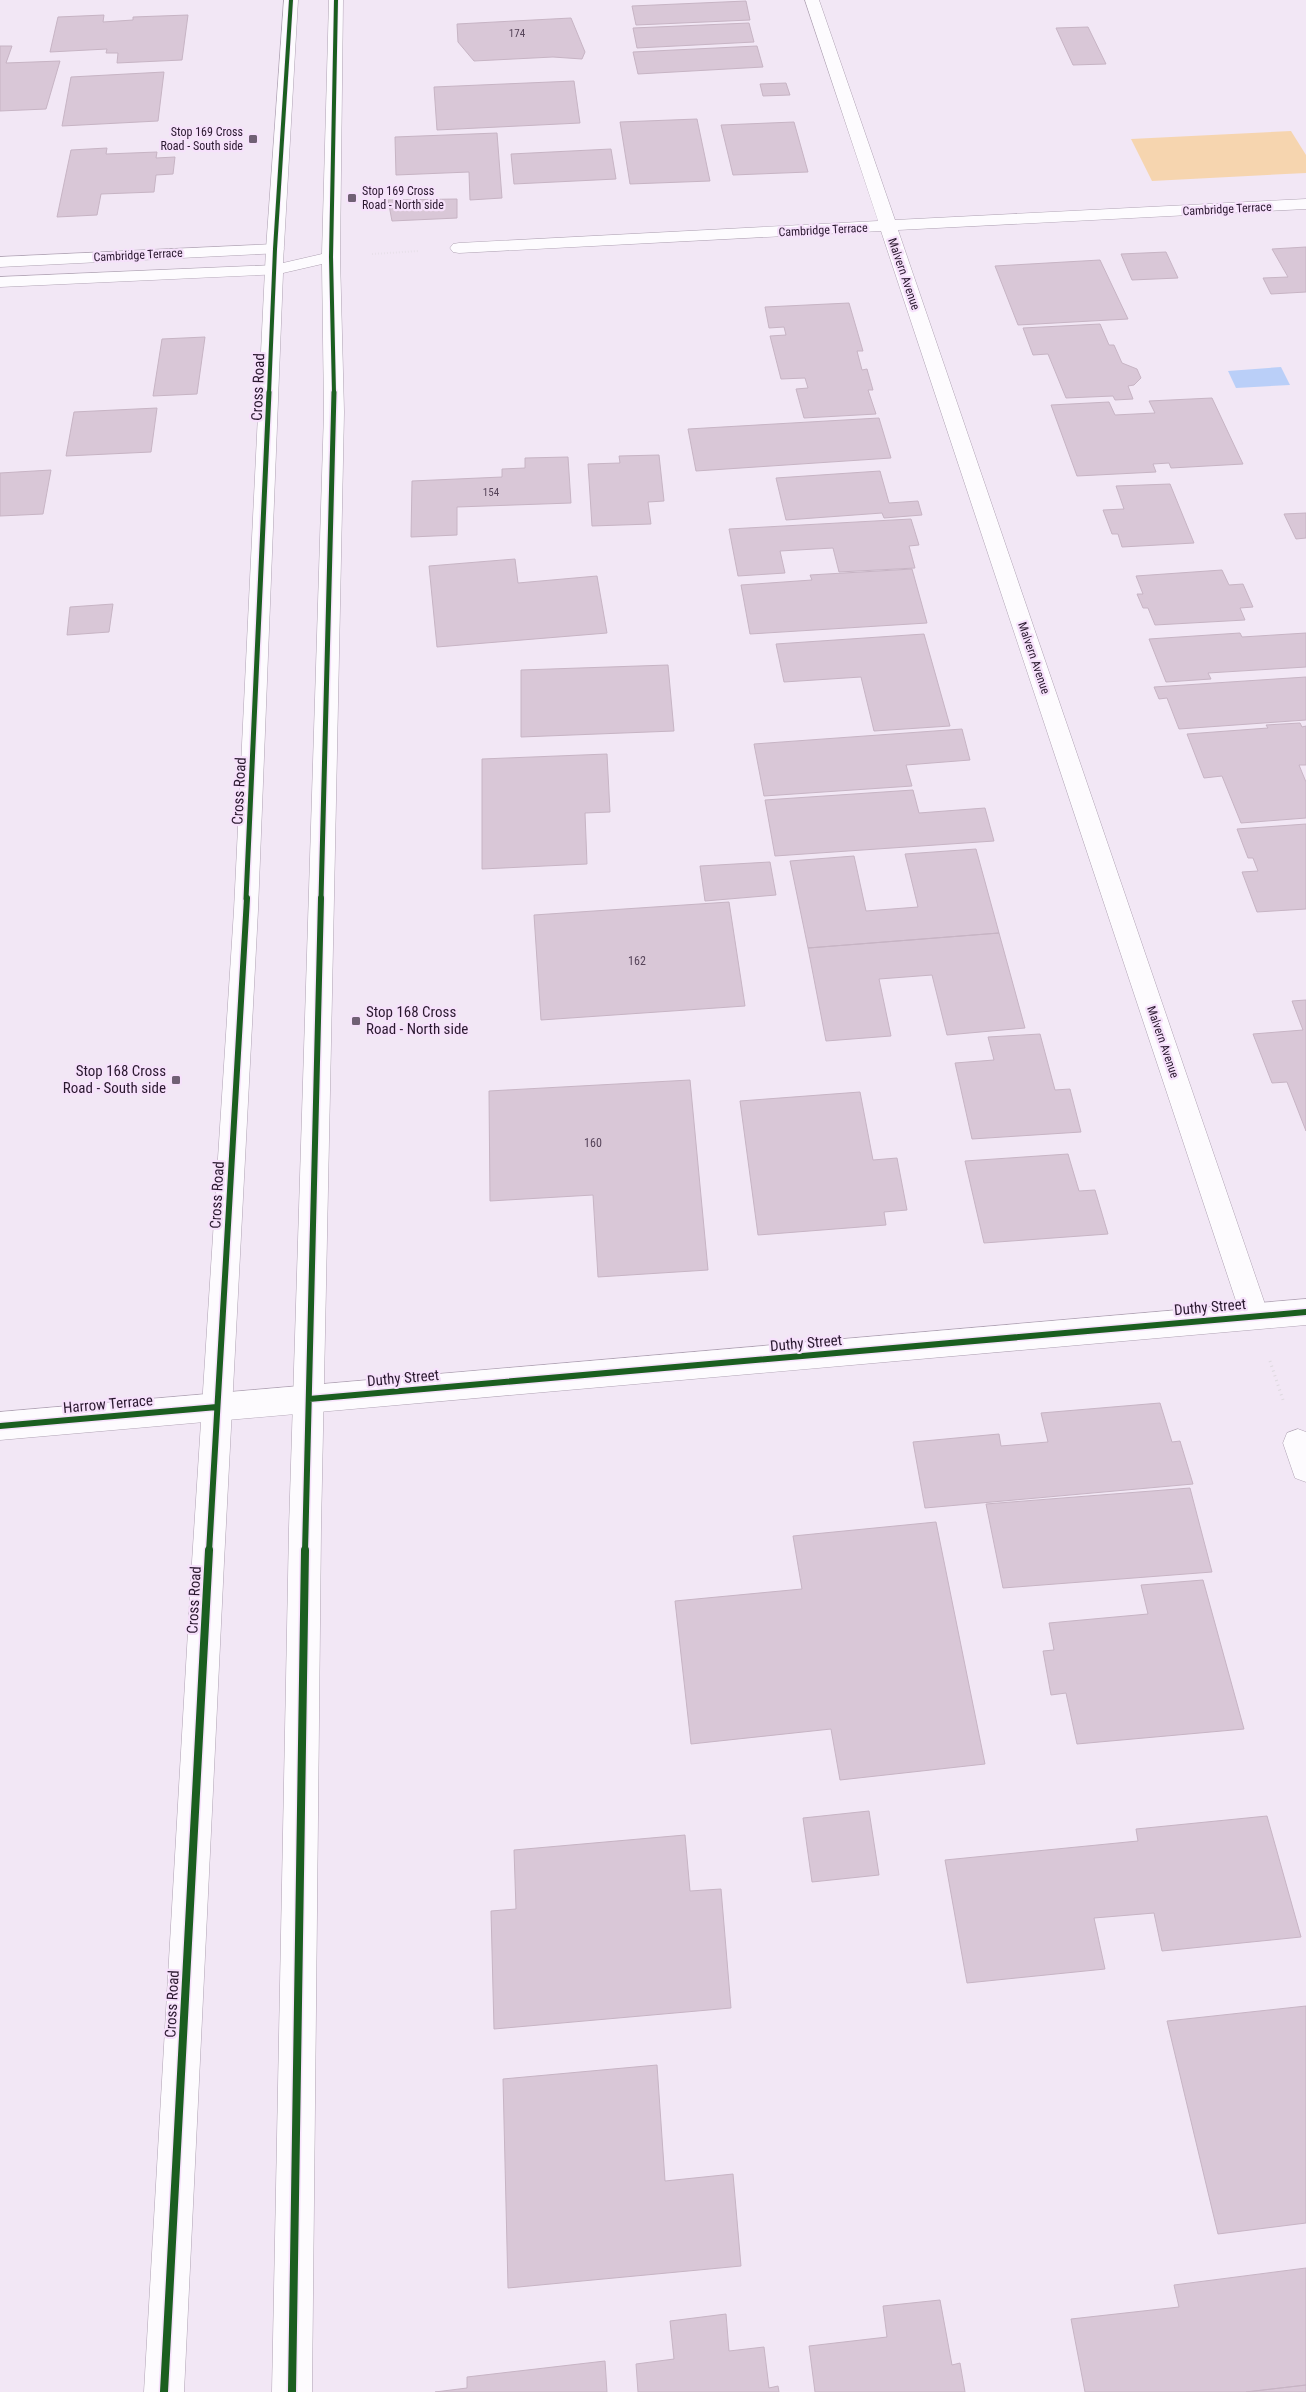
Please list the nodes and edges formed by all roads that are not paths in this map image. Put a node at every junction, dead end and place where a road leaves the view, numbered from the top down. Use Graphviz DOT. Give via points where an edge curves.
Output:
graph roads {
  1 [pos="291,0"];
  2 [pos="336,0"];
  3 [pos="812,0"];
  4 [pos="1306,204"];
  5 [pos="888,227"];
  6 [pos="459,248"];
  7 [pos="331,257"];
  8 [pos="275,259"];
  9 [pos="0,262"];
  10 [pos="0,282"];
  11 [pos="1306,1312"];
  12 [pos="1255,1316"];
  13 [pos="309,1399"];
  14 [pos="217,1407"];
  15 [pos="0,1426"];
  16 [pos="164,2392"];
  17 [pos="292,2392"];
  1 -- 8 [label="main road, Cross Road"];
  2 -- 7 [label="main road"];
  3 -- 5 [label="main road, Malvern Avenue"];
  4 -- 5 [label="main road, Cambridge Terrace"];
  5 -- 6 [label="main road, Cambridge Terrace"];
  5 -- 12 [label="main road, Malvern Avenue"];
  7 -- 8 [label="main road"];
  7 -- 13 [label="main road" via="334,412"];
  8 -- 9 [label="main road, Cambridge Terrace"];
  8 -- 10 [label="main road, Cambridge Terrace"];
  8 -- 14 [label="main road, Cross Road" via="246,920"];
  11 -- 12 [label="main road, Duthy Street"];
  12 -- 13 [label="main road, Duthy Street"];
  13 -- 14 [label="main road, Duthy Street"];
  13 -- 17 [label="main road"];
  14 -- 15 [label="main road, Harrow Terrace"];
  14 -- 16 [label="main road, Cross Road"];
}
